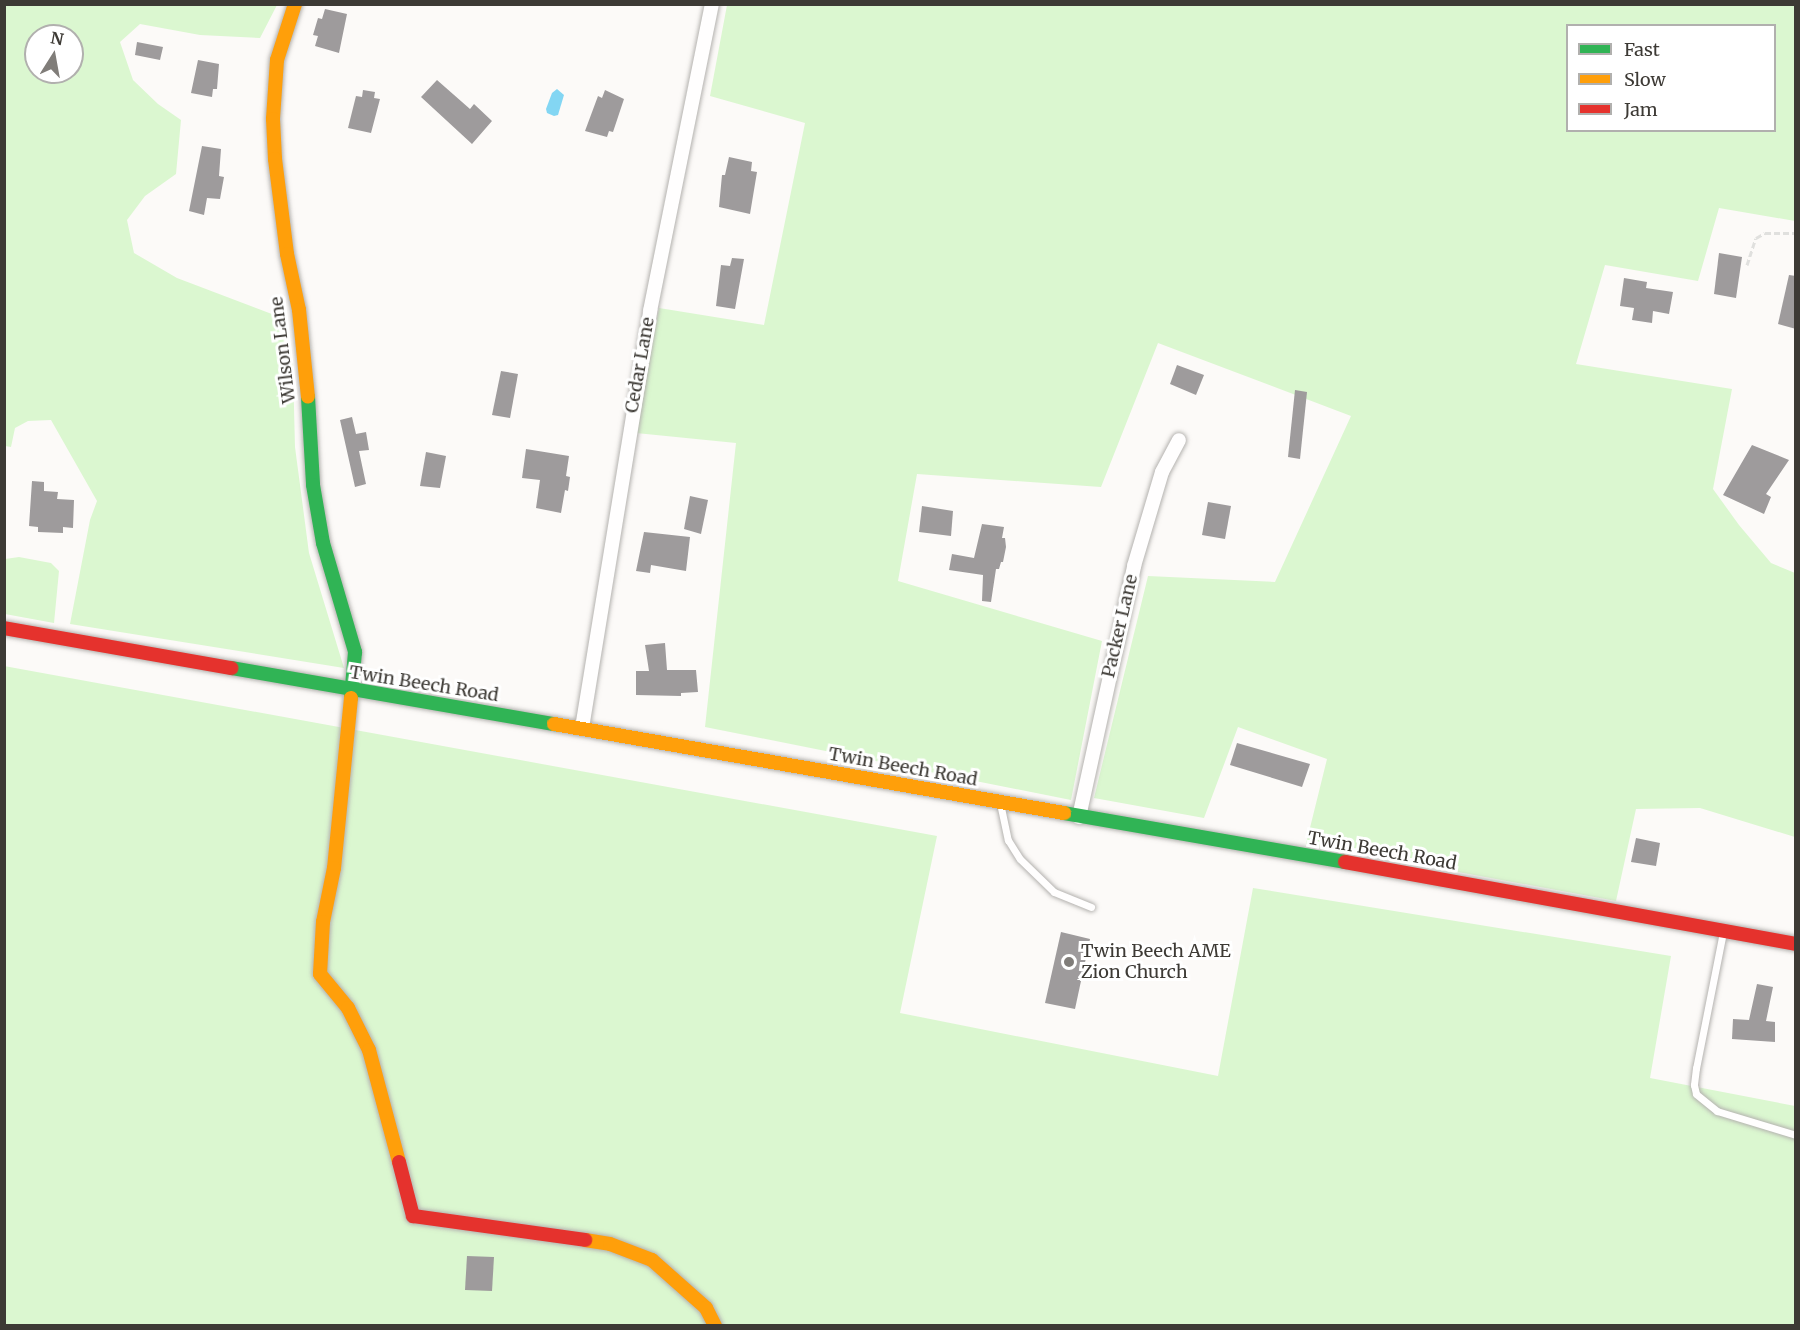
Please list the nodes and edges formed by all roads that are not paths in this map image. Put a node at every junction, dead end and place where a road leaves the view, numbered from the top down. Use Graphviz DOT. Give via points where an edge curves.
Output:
graph roads {
  1 [pos="296,4"];
  2 [pos="711,4"];
  3 [pos="1179,440"];
  4 [pos="4,628"];
  5 [pos="353,691"];
  6 [pos="582,728"];
  7 [pos="1000,803"];
  8 [pos="1079,817"];
  9 [pos="1091,907"];
  10 [pos="1723,932"];
  11 [pos="1796,944"];
  12 [pos="1796,1135"];
  13 [pos="715,1326"];
  1 -- 5 [label="street, Wilson Lane" via="277,60 275,159 306,368 313,485 323,543 355,652"];
  2 -- 6 [label="street, Cedar Lane" via="648,322"];
  3 -- 8 [label="street, Packer Lane" via="1162,472 1137,556"];
  4 -- 5 [label="street, Twin Beech Road"];
  5 -- 6 [label="street, Twin Beech Road"];
  5 -- 13 [label="street, Wilson Lane" via="334,868 323,922 320,974 348,1008 369,1050 413,1216 610,1244 652,1260 706,1308"];
  6 -- 7 [label="street, Twin Beech Road"];
  7 -- 8 [label="street, Twin Beech Road"];
  7 -- 9 [label="lane" via="1008,840 1020,859 1054,892"];
  8 -- 10 [label="street, Twin Beech Road"];
  10 -- 11 [label="street, Twin Beech Road"];
  10 -- 12 [label="lane" via="1696,1068 1696,1094 1717,1111"];
}
